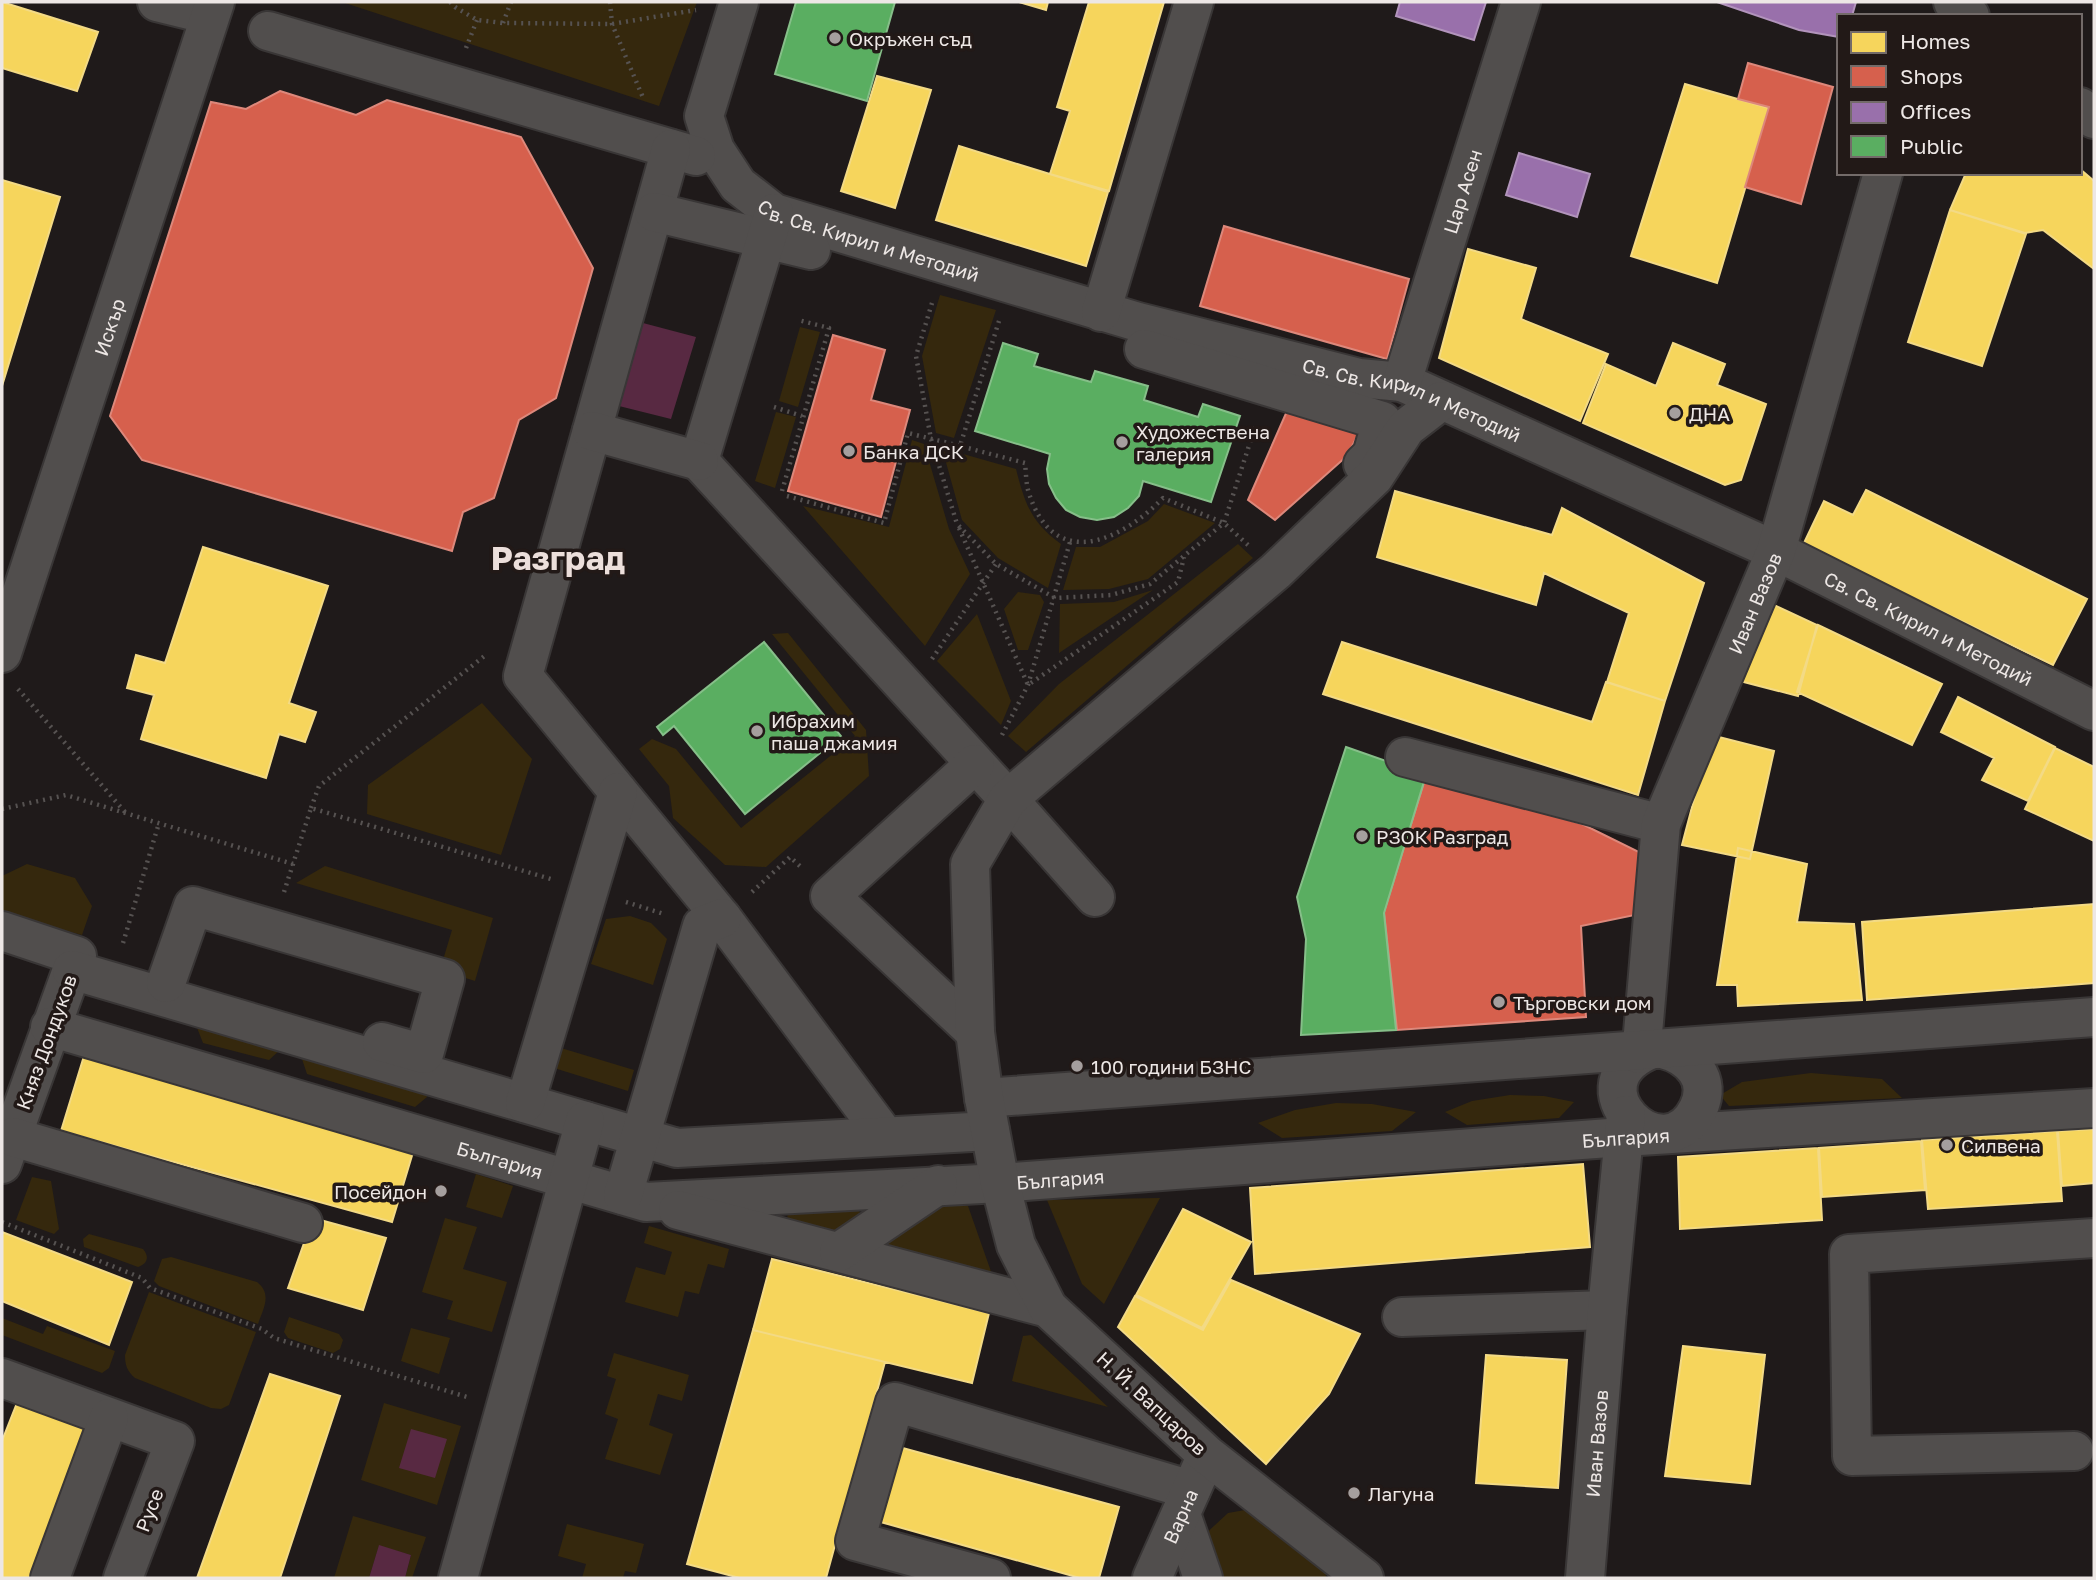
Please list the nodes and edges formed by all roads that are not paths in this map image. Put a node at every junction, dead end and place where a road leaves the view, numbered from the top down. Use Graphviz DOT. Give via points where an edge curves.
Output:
graph roads {
  1 [pos="157,2"];
  2 [pos="739,2"];
  3 [pos="1194,2"];
  4 [pos="1521,2"];
  5 [pos="1953,2"];
  6 [pos="213,8"];
  7 [pos="1968,14"];
  8 [pos="268,31"];
  9 [pos="667,147"];
  10 [pos="720,157"];
  11 [pos="1882,175"];
  12 [pos="654,212"];
  13 [pos="770,225"];
  14 [pos="1101,312"];
  15 [pos="1402,382"];
  16 [pos="1441,401"];
  17 [pos="592,431"];
  18 [pos="699,461"];
  19 [pos="1329,497"];
  20 [pos="1776,551"];
  21 [pos="6,667"];
  22 [pos="2094,711"];
  23 [pos="988,751"];
  24 [pos="1405,757"];
  25 [pos="618,792"];
  26 [pos="1008,799"];
  27 [pos="1661,824"];
  28 [pos="1094,897"];
  29 [pos="712,922"];
  30 [pos="2,931"];
  31 [pos="74,963"];
  32 [pos="166,983"];
  33 [pos="2094,1017"];
  34 [pos="50,1027"];
  35 [pos="975,1032"];
  36 [pos="1647,1047"];
  37 [pos="437,1067"];
  38 [pos="525,1103"];
  39 [pos="2094,1108"];
  40 [pos="987,1114"];
  41 [pos="585,1121"];
  42 [pos="1624,1126"];
  43 [pos="1663,1134"];
  44 [pos="885,1136"];
  45 [pos="640,1138"];
  46 [pos="7,1150"];
  47 [pos="569,1179"];
  48 [pos="1000,1183"];
  49 [pos="937,1185"];
  50 [pos="634,1198"];
  51 [pos="303,1223"];
  52 [pos="2094,1238"];
  53 [pos="839,1252"];
  54 [pos="1048,1308"];
  55 [pos="1607,1310"];
  56 [pos="1402,1317"];
  57 [pos="2,1378"];
  58 [pos="109,1418"];
  59 [pos="2074,1451"];
  60 [pos="1207,1455"];
  61 [pos="1186,1502"];
  62 [pos="1354,1574"];
  63 [pos="50,1578"];
  64 [pos="123,1578"];
  65 [pos="458,1578"];
  66 [pos="991,1578"];
  67 [pos="1152,1578"];
  68 [pos="1203,1578"];
  69 [pos="1585,1578"];
  1 -- 6 [label="street"];
  2 -- 10 [label="street" via="704,116"];
  3 -- 14 [label="street"];
  4 -- 15 [label="street, Цар Асен"];
  5 -- 7 [label="street"];
  6 -- 21 [label="street, Искър"];
  8 -- 9 [label="street"];
  9 -- 10 [label="street"];
  9 -- 12 [label="street"];
  10 -- 13 [label="street, Св. Св. Кирил и Методий"];
  11 -- 20 [label="street, Иван Вазов"];
  12 -- 13 [label="street"];
  12 -- 17 [label="street"];
  13 -- 14 [label="street, Св. Св. Кирил и Методий"];
  13 -- 18 [label="street"];
  13 -- 19 [label="street" via="937,287 1382,421 1372,455"];
  14 -- 15 [label="street, Св. Св. Кирил и Методий" via="1359,378"];
  15 -- 16 [label="street, Св. Св. Кирил и Методий"];
  16 -- 20 [label="street, Св. Св. Кирил и Методий"];
  16 -- 26 [label="street, Н. Й. Вапцаров" via="1406,428 1374,477 1276,571"];
  17 -- 18 [label="street"];
  17 -- 25 [label="street" via="523,676"];
  18 -- 23 [label="street" via="908,690"];
  20 -- 22 [label="street, Св. Св. Кирил и Методий"];
  20 -- 27 [label="street, Иван Вазов"];
  23 -- 26 [label="street"];
  23 -- 35 [label="street" via="830,896"];
  24 -- 27 [label="street"];
  25 -- 29 [label="street"];
  25 -- 38 [label="street"];
  26 -- 28 [label="street"];
  26 -- 35 [label="street, Н. Й. Вапцаров" via="970,864"];
  27 -- 36 [label="street, Иван Вазов"];
  29 -- 44 [label="street"];
  29 -- 45 [label="street"];
  30 -- 31 [label="street, Княз Дондуков"];
  31 -- 32 [label="street" via="115,967"];
  31 -- 34 [label="street, Княз Дондуков"];
  31 -- 37 [label="street"];
  32 -- 37 [label="street"];
  32 -- 37 [label="street" via="193,905 445,979"];
  33 -- 36 [label="street"];
  34 -- 46 [label="street, Княз Дондуков"];
  34 -- 47 [label="street, България"];
  35 -- 40 [label="street, Н. Й. Вапцаров"];
  36 -- 40 [label="street"];
  36 -- 42 [label="street" via="1621,1075 1618,1089"];
  36 -- 43 [label="street" via="1679,1053 1692,1062 1703,1091 1690,1121"];
  37 -- 38 [label="street"];
  38 -- 41 [label="street"];
  39 -- 43 [label="street, България"];
  40 -- 44 [label="street" via="960,1134"];
  40 -- 48 [label="street, Н. Й. Вапцаров"];
  41 -- 45 [label="street"];
  41 -- 47 [label="street"];
  42 -- 43 [label="street, България"];
  42 -- 48 [label="street, България"];
  42 -- 55 [label="street, Иван Вазов"];
  44 -- 45 [label="street" via="677,1148"];
  45 -- 50 [label="street"];
  46 -- 51 [label="street"];
  47 -- 50 [label="street, България"];
  47 -- 65 [label="street"];
  48 -- 49 [label="street, България"];
  48 -- 54 [label="street, Н. Й. Вапцаров" via="1016,1245"];
  49 -- 50 [label="street, България"];
  49 -- 53 [label="street"];
  50 -- 53 [label="street"];
  52 -- 59 [label="street" via="1849,1254 1852,1456"];
  53 -- 54 [label="street"];
  54 -- 60 [label="street, Н. Й. Вапцаров"];
  55 -- 56 [label="street"];
  55 -- 69 [label="street, Иван Вазов"];
  57 -- 58 [label="street"];
  58 -- 63 [label="street"];
  58 -- 64 [label="street, Русе" via="175,1441"];
  60 -- 61 [label="street, Варна"];
  60 -- 62 [label="street, Н. Й. Вапцаров"];
  61 -- 66 [label="street" via="895,1402 855,1541"];
  61 -- 67 [label="street, Варна"];
  61 -- 68 [label="street"];
}
